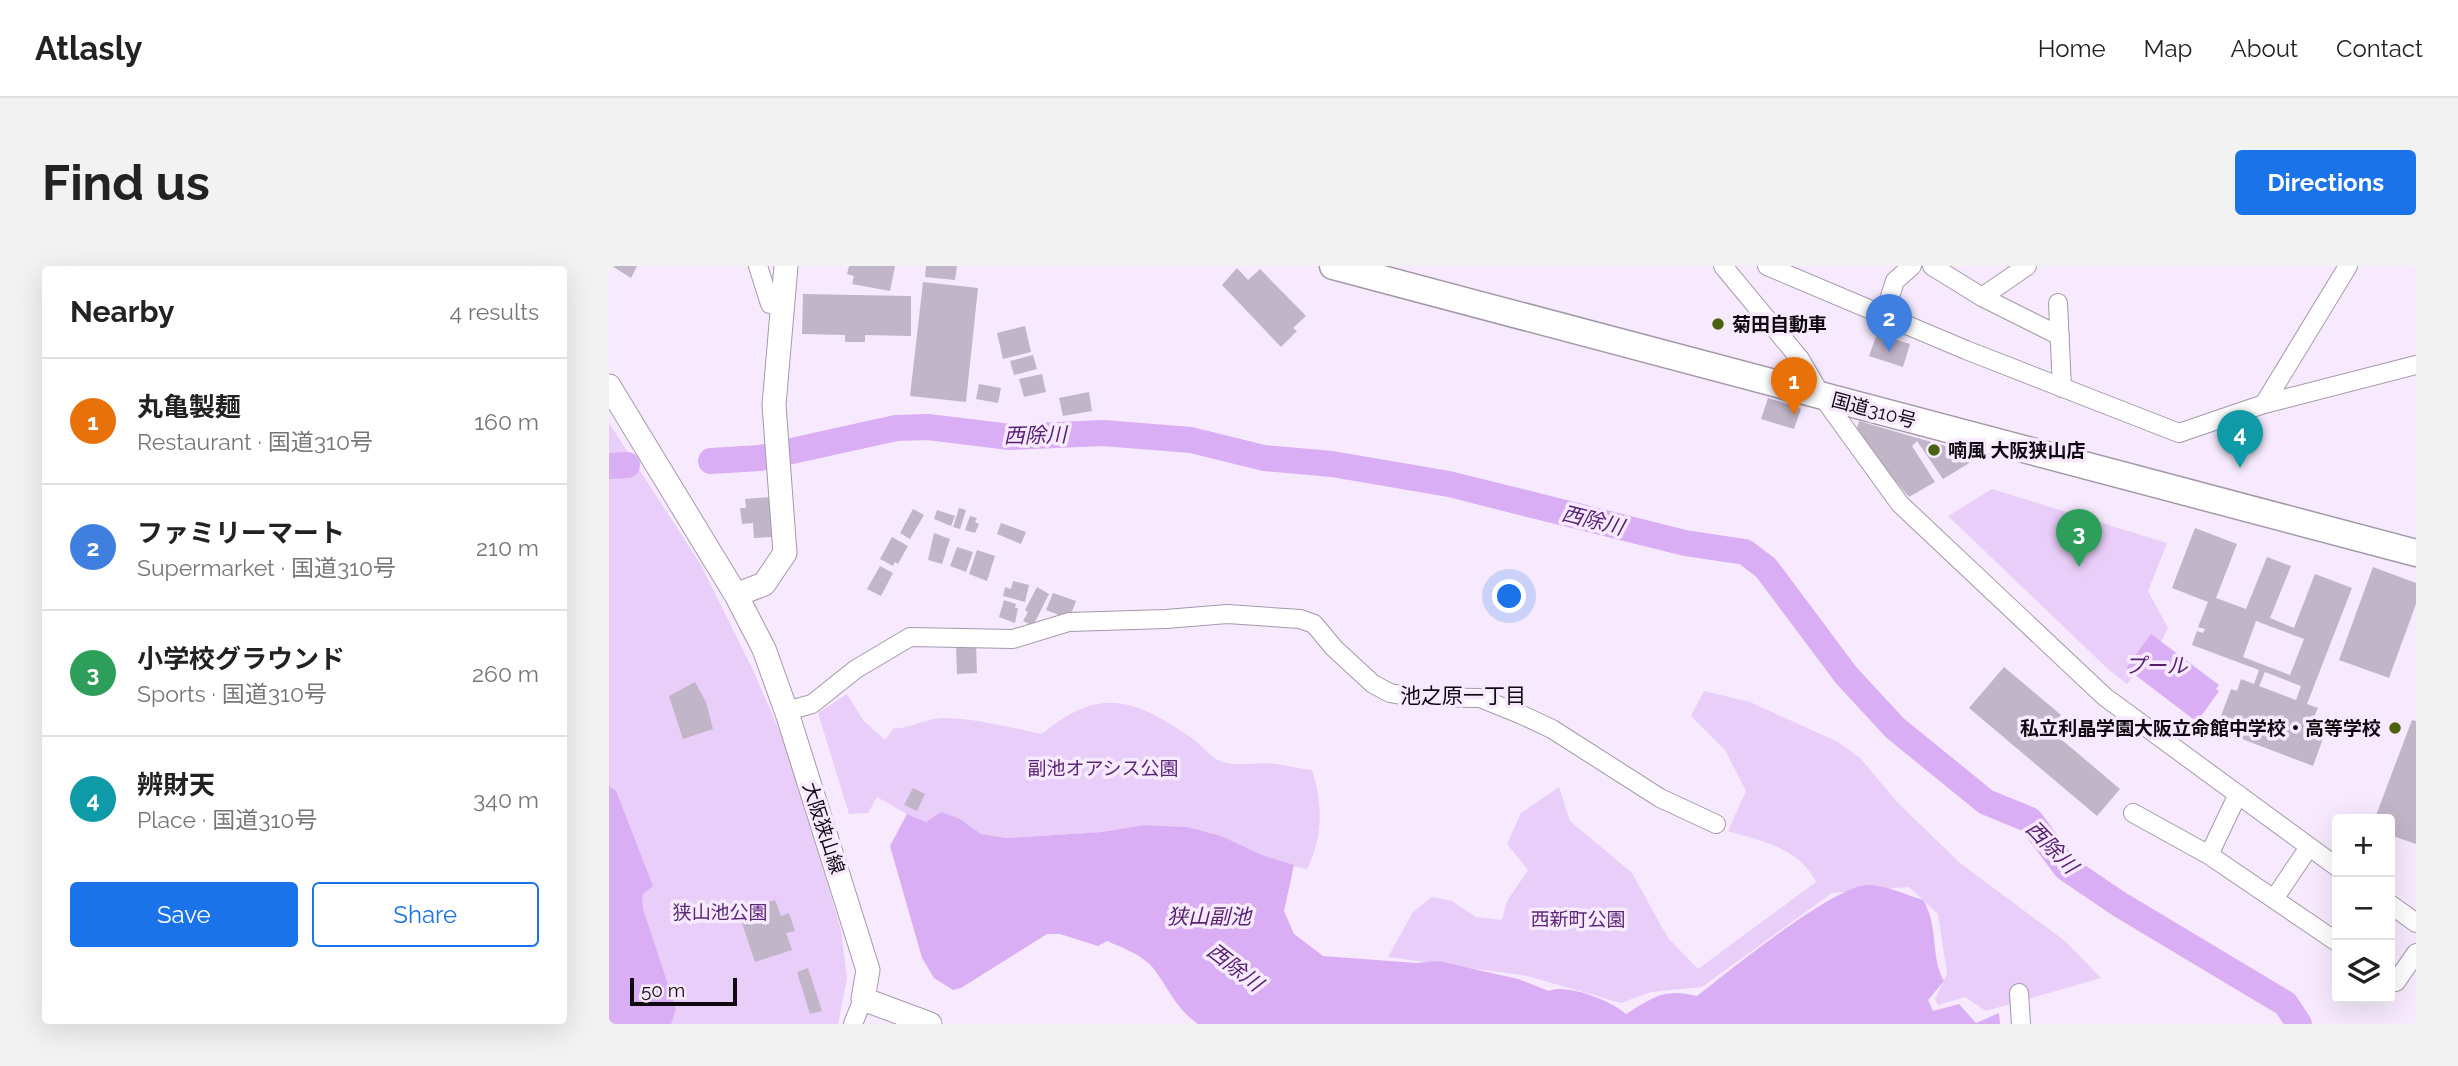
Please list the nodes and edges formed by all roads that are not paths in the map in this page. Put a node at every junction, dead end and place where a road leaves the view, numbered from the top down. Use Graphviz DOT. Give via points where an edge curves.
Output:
graph roads {
  1 [pos="758,266"];
  2 [pos="786,266"];
  3 [pos="1333,266"];
  4 [pos="1723,266"];
  5 [pos="1767,266"];
  6 [pos="1912,266"];
  7 [pos="1932,266"];
  8 [pos="2027,266"];
  9 [pos="2348,266"];
  10 [pos="1982,297"];
  11 [pos="2059,303"];
  12 [pos="781,306"];
  13 [pos="1884,315"];
  14 [pos="2060,337"];
  15 [pos="2416,365"];
  16 [pos="609,386"];
  17 [pos="2062,388"];
  18 [pos="1821,395"];
  19 [pos="2264,404"];
  20 [pos="2416,553"];
  21 [pos="736,595"];
  22 [pos="787,711"];
  23 [pos="2238,794"];
  24 [pos="2133,813"];
  25 [pos="1716,824"];
  26 [pos="2309,847"];
  27 [pos="2209,855"];
  28 [pos="2332,863"];
  29 [pos="2274,899"];
  30 [pos="2395,908"];
  31 [pos="2416,923"];
  32 [pos="2334,940"];
  33 [pos="2416,953"];
  34 [pos="2395,981"];
  35 [pos="2019,993"];
  36 [pos="863,999"];
  37 [pos="853,1024"];
  38 [pos="930,1024"];
  39 [pos="2021,1024"];
  1 -- 12 [label="street" via="771,304"];
  2 -- 12 [label="main road"];
  3 -- 18 [label="highway, 国道310号"];
  4 -- 18 [label="street" via="1772,322"];
  5 -- 13 [label="street"];
  6 -- 13 [label="street" via="1895,281"];
  7 -- 10 [label="street"];
  8 -- 10 [label="street"];
  9 -- 19 [label="street"];
  10 -- 14 [label="street"];
  11 -- 14 [label="street"];
  12 -- 21 [label="main road" via="774,405 785,554 764,584"];
  13 -- 17 [label="street"];
  14 -- 17 [label="street"];
  15 -- 19 [label="street"];
  16 -- 21 [label="main road, 大阪狭山線"];
  17 -- 19 [label="street" via="2179,433"];
  18 -- 20 [label="highway, 国道310号"];
  18 -- 23 [label="street" via="1900,505 2105,697"];
  21 -- 22 [label="main road, 大阪狭山線" via="764,649"];
  22 -- 25 [label="street" via="812,704 856,669 910,637 1013,639 1069,622 1227,614 1288,618 1314,624 1373,684 1390,693 1480,698 1523,715 1660,798"];
  22 -- 36 [label="main road, 大阪狭山線" via="868,970"];
  23 -- 26 [label="street"];
  23 -- 27 [label="street"];
  24 -- 27 [label="street"];
  26 -- 28 [label="street"];
  26 -- 29 [label="street"];
  27 -- 29 [label="street"];
  29 -- 32 [label="street"];
  30 -- 31 [label="street"];
  33 -- 34 [label="street"];
  35 -- 39 [label="street"];
  36 -- 37 [label="street"];
  36 -- 38 [label="main road"];
}
